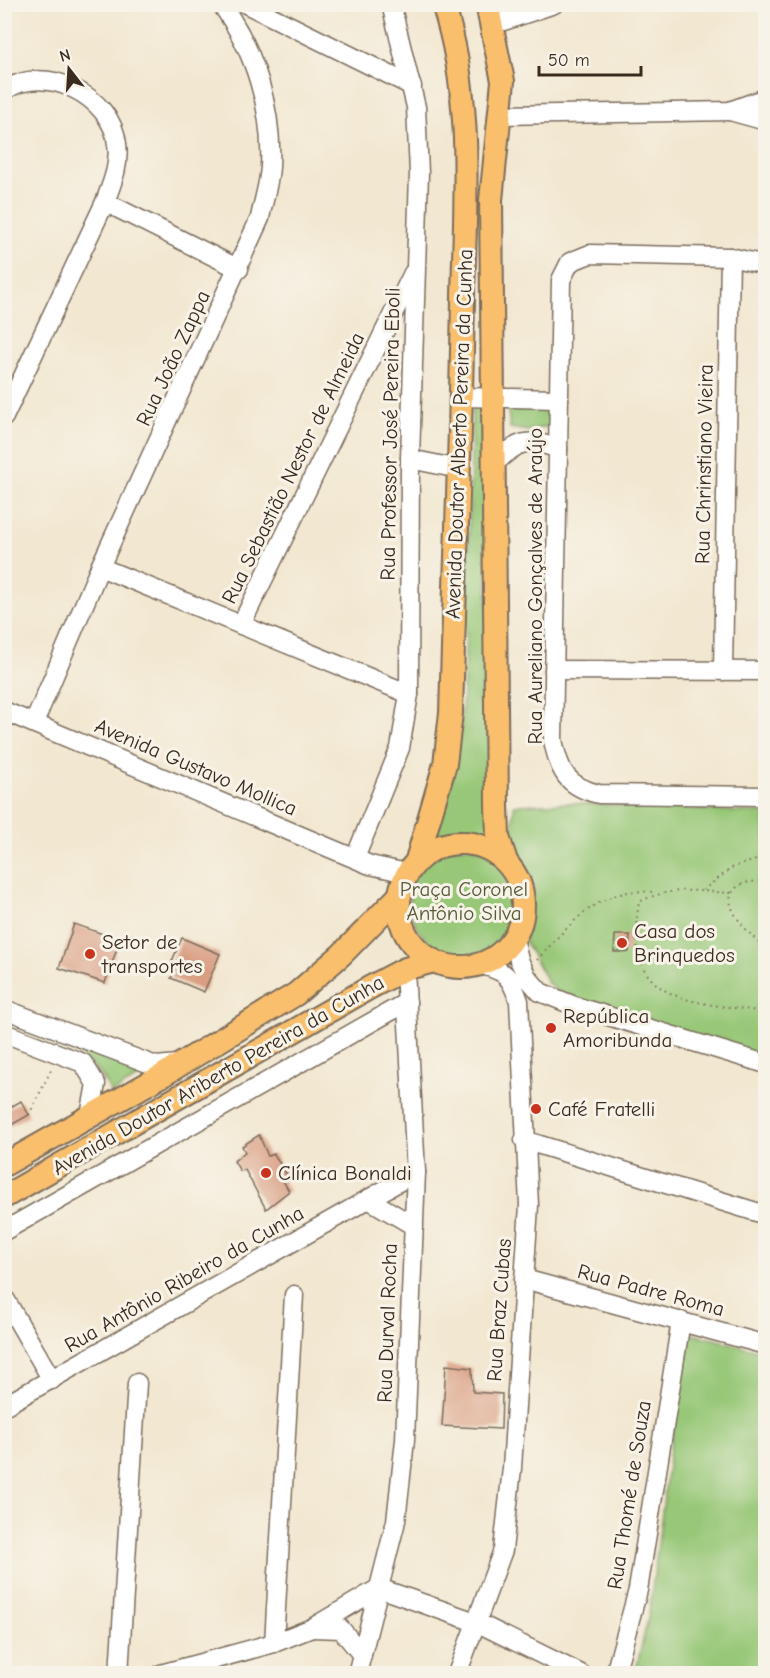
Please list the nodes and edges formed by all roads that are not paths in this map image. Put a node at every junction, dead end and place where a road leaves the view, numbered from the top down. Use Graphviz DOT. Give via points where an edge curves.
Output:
graph roads {
  1 [pos="221,4"];
  2 [pos="246,4"];
  3 [pos="391,4"];
  4 [pos="443,4"];
  5 [pos="554,4"];
  6 [pos="490,15"];
  7 [pos="412,86"];
  8 [pos="4,91"];
  9 [pos="765,98"];
  10 [pos="730,111"];
  11 [pos="501,115"];
  12 [pos="765,121"];
  13 [pos="105,202"];
  14 [pos="730,257"];
  15 [pos="765,265"];
  16 [pos="416,267"];
  17 [pos="239,269"];
  18 [pos="461,397"];
  19 [pos="494,398"];
  20 [pos="559,399"];
  21 [pos="4,417"];
  22 [pos="558,449"];
  23 [pos="410,459"];
  24 [pos="495,463"];
  25 [pos="459,469"];
  26 [pos="100,567"];
  27 [pos="241,625"];
  28 [pos="554,670"];
  29 [pos="723,671"];
  30 [pos="765,671"];
  31 [pos="409,694"];
  32 [pos="4,711"];
  33 [pos="34,723"];
  34 [pos="765,796"];
  35 [pos="363,861"];
  36 [pos="506,861"];
  37 [pos="406,880"];
  38 [pos="514,938"];
  39 [pos="434,961"];
  40 [pos="478,964"];
  41 [pos="405,969"];
  42 [pos="552,997"];
  43 [pos="407,1002"];
  44 [pos="12,1011"];
  45 [pos="520,1023"];
  46 [pos="6,1034"];
  47 [pos="183,1063"];
  48 [pos="765,1065"];
  49 [pos="90,1116"];
  50 [pos="524,1140"];
  51 [pos="4,1165"];
  52 [pos="416,1172"];
  53 [pos="4,1197"];
  54 [pos="368,1199"];
  55 [pos="765,1215"];
  56 [pos="414,1226"];
  57 [pos="4,1231"];
  58 [pos="524,1279"];
  59 [pos="294,1295"];
  60 [pos="4,1297"];
  61 [pos="681,1321"];
  62 [pos="765,1345"];
  63 [pos="52,1380"];
  64 [pos="137,1383"];
  65 [pos="4,1406"];
  66 [pos="379,1588"];
  67 [pos="478,1623"];
  68 [pos="312,1628"];
  69 [pos="274,1643"];
  70 [pos="362,1655"];
  71 [pos="119,1674"];
  72 [pos="161,1674"];
  73 [pos="357,1674"];
  74 [pos="458,1674"];
  75 [pos="581,1674"];
  76 [pos="615,1674"];
  1 -- 17 [label="street, Rua João Zappa" via="236,24 254,67 268,120 270,168 260,218"];
  2 -- 7 [label="street"];
  3 -- 7 [label="street, Rua Professor José Pereira Eboli"];
  4 -- 18 [label="main road, Avenida Doutor Alberto Pereira da Cunha" via="460,80 467,146"];
  5 -- 6 [label="street"];
  6 -- 11 [label="main road, Avenida Doutor Alberto Pereira da Cunha" via="502,81"];
  7 -- 16 [label="street, Rua Professor José Pereira Eboli" via="419,173"];
  8 -- 13 [label="street" via="39,80 68,85 93,101 109,120 117,142 117,169"];
  9 -- 10 [label="street"];
  10 -- 11 [label="street"];
  10 -- 12 [label="street"];
  11 -- 19 [label="main road, Avenida Doutor Alberto Pereira da Cunha" via="491,200"];
  13 -- 17 [label="street"];
  13 -- 21 [label="street"];
  14 -- 15 [label="street"];
  14 -- 20 [label="street, Rua Aureliano Gonçalves de Araújo" via="590,254 570,262 561,280"];
  14 -- 29 [label="street, Rua Chrinstiano Vieira"];
  16 -- 23 [label="street, Rua Professor José Pereira Eboli"];
  16 -- 27 [label="street, Rua Sebastião Nestor de Almeida"];
  17 -- 26 [label="street, Rua João Zappa"];
  18 -- 19 [label="street"];
  18 -- 25 [label="main road, Avenida Doutor Alberto Pereira da Cunha"];
  19 -- 20 [label="street"];
  19 -- 24 [label="main road, Avenida Doutor Alberto Pereira da Cunha"];
  20 -- 22 [label="street, Rua Aureliano Gonçalves de Araújo"];
  22 -- 24 [label="street" via="537,441 523,443"];
  22 -- 28 [label="street, Rua Aureliano Gonçalves de Araújo"];
  23 -- 25 [label="street"];
  23 -- 31 [label="street, Rua Professor José Pereira Eboli"];
  24 -- 36 [label="main road, Avenida Doutor Alberto Pereira da Cunha" via="497,805 498,837"];
  25 -- 37 [label="main road, Avenida Doutor Alberto Pereira da Cunha" via="451,713 445,764"];
  26 -- 27 [label="street"];
  26 -- 33 [label="street, Rua João Zappa"];
  27 -- 31 [label="street"];
  28 -- 29 [label="street"];
  28 -- 34 [label="street, Rua Aureliano Gonçalves de Araújo" via="553,740 558,763 568,779 582,790 599,794"];
  29 -- 30 [label="street"];
  31 -- 35 [label="street, Rua Professor José Pereira Eboli" via="400,748"];
  32 -- 33 [label="street, Avenida Gustavo Mollica"];
  33 -- 35 [label="street, Avenida Gustavo Mollica"];
  35 -- 37 [label="street, Avenida Gustavo Mollica"];
  36 -- 37 [label="main road" via="487,848 466,843 443,845"];
  36 -- 38 [label="main road" via="523,896 522,917"];
  37 -- 39 [label="main road" via="401,921 408,938"];
  37 -- 47 [label="main road, Avenida Doutor Ariberto Pereira da Cunha" via="341,955 296,994"];
  38 -- 40 [label="main road" via="497,955"];
  38 -- 42 [label="street" via="525,972 540,992"];
  39 -- 40 [label="main road" via="456,967"];
  39 -- 41 [label="main road, Avenida Doutor Ariberto Pereira da Cunha"];
  40 -- 45 [label="street, Rua Braz Cubas" via="499,969 512,980"];
  41 -- 43 [label="street, Rua Durval Rocha"];
  41 -- 53 [label="main road, Avenida Doutor Ariberto Pereira da Cunha"];
  42 -- 45 [label="street" via="534,1001"];
  42 -- 48 [label="street"];
  43 -- 52 [label="street, Rua Durval Rocha"];
  43 -- 57 [label="street, Avenida Doutor Ariberto Pereira da Cunha"];
  44 -- 46 [label="street"];
  44 -- 47 [label="street" via="156,1066"];
  45 -- 50 [label="street, Rua Braz Cubas"];
  46 -- 49 [label="street" via="83,1064 96,1084"];
  47 -- 49 [label="main road, Avenida Doutor Ariberto Pereira da Cunha"];
  49 -- 51 [label="main road, Avenida Doutor Ariberto Pereira da Cunha"];
  50 -- 55 [label="street"];
  50 -- 58 [label="street, Rua Braz Cubas" via="529,1205"];
  52 -- 54 [label="street, Rua Antônio Ribeiro da Cunha"];
  52 -- 56 [label="street, Rua Durval Rocha"];
  54 -- 56 [label="street"];
  54 -- 63 [label="street, Rua Antônio Ribeiro da Cunha"];
  56 -- 66 [label="street, Rua Durval Rocha" via="405,1440 396,1521"];
  58 -- 61 [label="street, Rua Padre Roma"];
  58 -- 67 [label="street, Rua Braz Cubas" via="503,1550"];
  59 -- 69 [label="street"];
  60 -- 63 [label="street"];
  61 -- 62 [label="street, Rua Padre Roma"];
  61 -- 76 [label="street, Rua Thomé de Souza" via="638,1590"];
  63 -- 65 [label="street, Rua Antônio Ribeiro da Cunha"];
  64 -- 71 [label="street"];
  66 -- 67 [label="street"];
  66 -- 68 [label="street"];
  66 -- 70 [label="street, Rua Durval Rocha"];
  67 -- 74 [label="street, Rua Braz Cubas"];
  67 -- 75 [label="street"];
  68 -- 69 [label="street"];
  68 -- 70 [label="street" via="341,1629"];
  69 -- 72 [label="street"];
  70 -- 73 [label="street, Rua Durval Rocha"];
}
